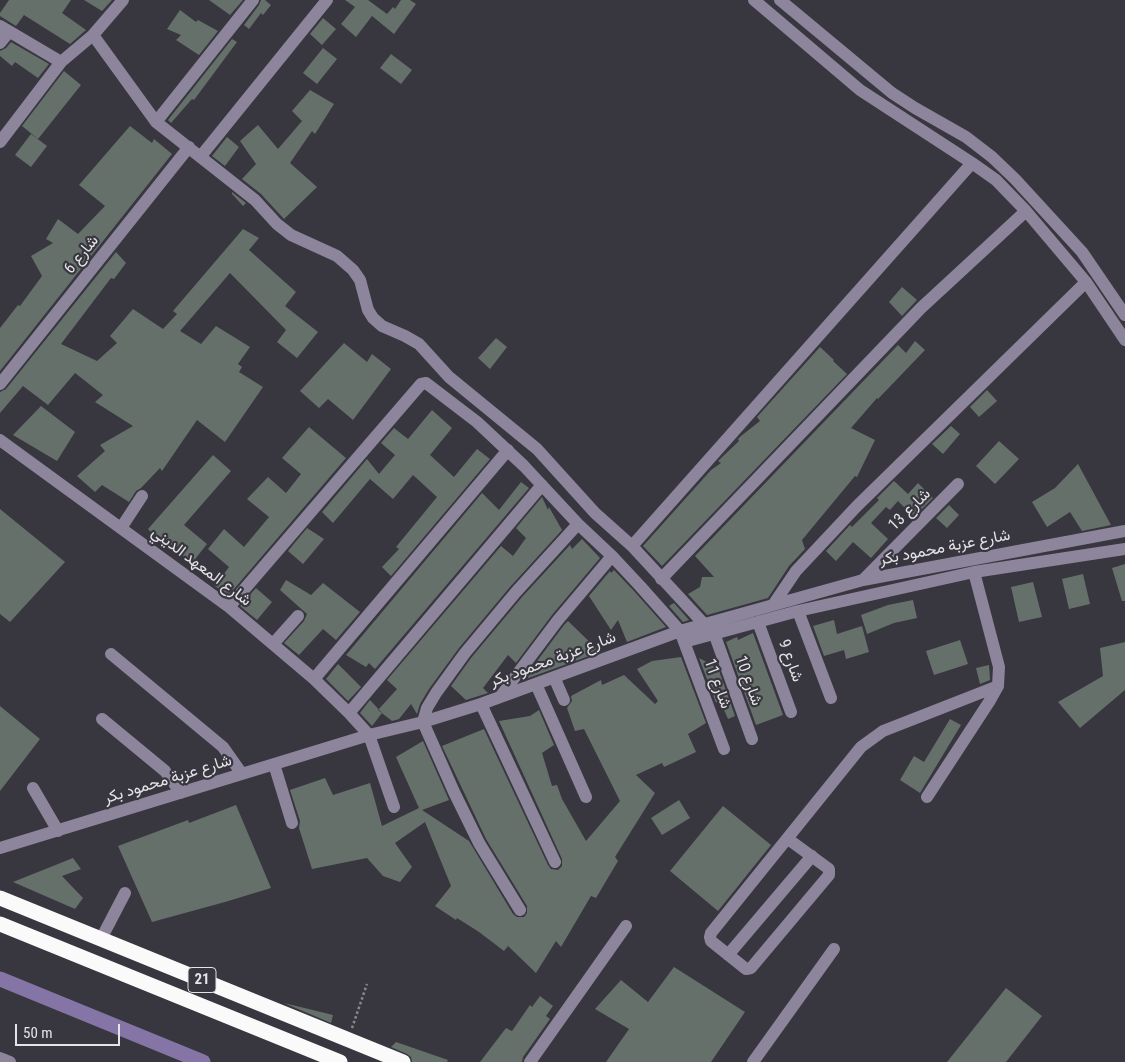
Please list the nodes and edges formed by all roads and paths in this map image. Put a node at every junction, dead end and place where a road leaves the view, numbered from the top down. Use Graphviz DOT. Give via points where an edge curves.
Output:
graph roads {
  1 [pos="123,0"];
  2 [pos="253,0"];
  3 [pos="327,0"];
  4 [pos="754,0"];
  5 [pos="780,0"];
  6 [pos="4,29"];
  7 [pos="93,35"];
  8 [pos="0,43"];
  9 [pos="61,62"];
  10 [pos="156,122"];
  11 [pos="0,142"];
  12 [pos="189,147"];
  13 [pos="201,156"];
  14 [pos="972,163"];
  15 [pos="1026,211"];
  16 [pos="1086,282"];
  17 [pos="1125,315"];
  18 [pos="1125,340"];
  19 [pos="0,384"];
  20 [pos="0,440"];
  21 [pos="508,450"];
  22 [pos="542,484"];
  23 [pos="958,484"];
  24 [pos="142,496"];
  25 [pos="578,524"];
  26 [pos="121,528"];
  27 [pos="1125,531"];
  28 [pos="632,546"];
  29 [pos="1125,549"];
  30 [pos="612,556"];
  31 [pos="974,572"];
  32 [pos="661,579"];
  33 [pos="863,580"];
  34 [pos="773,605"];
  35 [pos="229,607"];
  36 [pos="798,611"];
  37 [pos="298,616"];
  38 [pos="758,622"];
  39 [pos="704,624"];
  40 [pos="714,633"];
  41 [pos="682,636"];
  42 [pos="273,644"];
  43 [pos="111,654"];
  44 [pos="554,677"];
  45 [pos="314,680"];
  46 [pos="536,684"];
  47 [pos="998,686"];
  48 [pos="500,697"];
  49 [pos="831,698"];
  50 [pos="564,700"];
  51 [pos="481,704"];
  52 [pos="791,712"];
  53 [pos="350,713"];
  54 [pos="102,719"];
  55 [pos="423,722"];
  56 [pos="369,735"];
  57 [pos="752,739"];
  58 [pos="724,749"];
  59 [pos="274,764"];
  60 [pos="242,774"];
  61 [pos="33,788"];
  62 [pos="181,793"];
  63 [pos="926,797"];
  64 [pos="586,798"];
  65 [pos="394,807"];
  66 [pos="292,823"];
  67 [pos="58,831"];
  68 [pos="788,839"];
  69 [pos="0,848"];
  70 [pos="812,856"];
  71 [pos="555,862"];
  72 [pos="124,893"];
  73 [pos="0,898"];
  74 [pos="520,910"];
  75 [pos="0,924"];
  76 [pos="626,926"];
  77 [pos="101,939"];
  78 [pos="834,948"];
  79 [pos="728,955"];
  80 [pos="367,984"];
  81 [pos="348,1040"];
  82 [pos="0,1058"];
  83 [pos="10,1062"];
  84 [pos="340,1062"];
  85 [pos="404,1062"];
  86 [pos="530,1062"];
  87 [pos="754,1062"];
  1 -- 7 [label="street"];
  2 -- 10 [label="street"];
  3 -- 13 [label="street"];
  4 -- 14 [label="street" via="860,90"];
  5 -- 17 [label="street" via="892,93 966,137 992,157 1082,252"];
  6 -- 8 [label="street"];
  6 -- 9 [label="street"];
  7 -- 9 [label="street"];
  7 -- 10 [label="street"];
  9 -- 11 [label="street"];
  10 -- 12 [label="street"];
  12 -- 13 [label="street"];
  12 -- 19 [label="street, شارع 6"];
  13 -- 28 [label="street" via="255,200 291,235 337,256 353,270 360,280 368,310 382,326 419,344 449,377 537,449 595,513"];
  14 -- 15 [label="street" via="996,180"];
  14 -- 28 [label="street"];
  15 -- 16 [label="street"];
  15 -- 32 [label="street" via="921,308"];
  16 -- 18 [label="street"];
  16 -- 34 [label="street" via="857,506 796,571"];
  20 -- 26 [label="street, شارع المعهد الديني"];
  21 -- 22 [label="street"];
  21 -- 35 [label="street" via="429,384 422,384"];
  21 -- 45 [label="street"];
  22 -- 25 [label="street"];
  22 -- 53 [label="street"];
  23 -- 33 [label="street, شارع 13"];
  24 -- 26 [label="street"];
  25 -- 30 [label="street"];
  25 -- 55 [label="street" via="464,653 427,708"];
  26 -- 35 [label="street, شارع المعهد الديني"];
  27 -- 33 [label="street, شارع عزبة محمود بكر"];
  28 -- 32 [label="street"];
  29 -- 31 [label="street, شارع عزبة محمود بكر"];
  30 -- 41 [label="street"];
  30 -- 48 [label="street"];
  31 -- 36 [label="street, شارع عزبة محمود بكر"];
  31 -- 47 [label="street" via="999,667"];
  32 -- 39 [label="street"];
  33 -- 34 [label="street, شارع عزبة محمود بكر"];
  34 -- 39 [label="street, شارع عزبة محمود بكر"];
  35 -- 42 [label="street, شارع المعهد الديني"];
  36 -- 38 [label="street, شارع عزبة محمود بكر"];
  36 -- 49 [label="street"];
  37 -- 42 [label="street"];
  38 -- 40 [label="street, شارع عزبة محمود بكر"];
  38 -- 52 [label="street, شارع 9"];
  39 -- 41 [label="street, شارع عزبة محمود بكر"];
  40 -- 41 [label="street, شارع عزبة محمود بكر"];
  40 -- 57 [label="street, شارع 10"];
  41 -- 44 [label="street, شارع عزبة محمود بكر"];
  41 -- 58 [label="street, شارع 11"];
  42 -- 45 [label="street, شارع المعهد الديني"];
  43 -- 60 [label="street" via="223,747"];
  44 -- 46 [label="street, شارع عزبة محمود بكر"];
  44 -- 50 [label="street"];
  45 -- 53 [label="street, شارع المعهد الديني"];
  46 -- 48 [label="street, شارع عزبة محمود بكر"];
  46 -- 64 [label="street"];
  47 -- 63 [label="street"];
  47 -- 68 [label="street" via="883,731 870,740"];
  48 -- 51 [label="street, شارع عزبة محمود بكر"];
  51 -- 55 [label="street, شارع عزبة محمود بكر"];
  51 -- 71 [label="street"];
  53 -- 56 [label="street, شارع المعهد الديني"];
  54 -- 62 [label="street" via="165,771"];
  55 -- 56 [label="street, شارع عزبة محمود بكر"];
  55 -- 74 [label="street" via="479,843"];
  56 -- 59 [label="street, شارع عزبة محمود بكر"];
  56 -- 65 [label="street"];
  59 -- 60 [label="street, شارع عزبة محمود بكر"];
  59 -- 66 [label="street"];
  60 -- 62 [label="street, شارع عزبة محمود بكر"];
  61 -- 67 [label="street"];
  62 -- 67 [label="street, شارع عزبة محمود بكر"];
  67 -- 69 [label="street, شارع عزبة محمود بكر"];
  68 -- 70 [label="street"];
  68 -- 79 [label="street" via="711,933 711,941"];
  70 -- 79 [label="street"];
  70 -- 79 [label="street" via="829,869 829,875 752,968 746,969"];
  72 -- 77 [label="street"];
  73 -- 77 [label="highway, 21"];
  75 -- 84 [label="highway, 21"];
  76 -- 86 [label="street"];
  77 -- 81 [label="highway, 21"];
  78 -- 87 [label="street"];
  80 -- 81 [label="path"];
  81 -- 85 [label="highway, 21"];
  82 -- 83 [label="street"];
}
